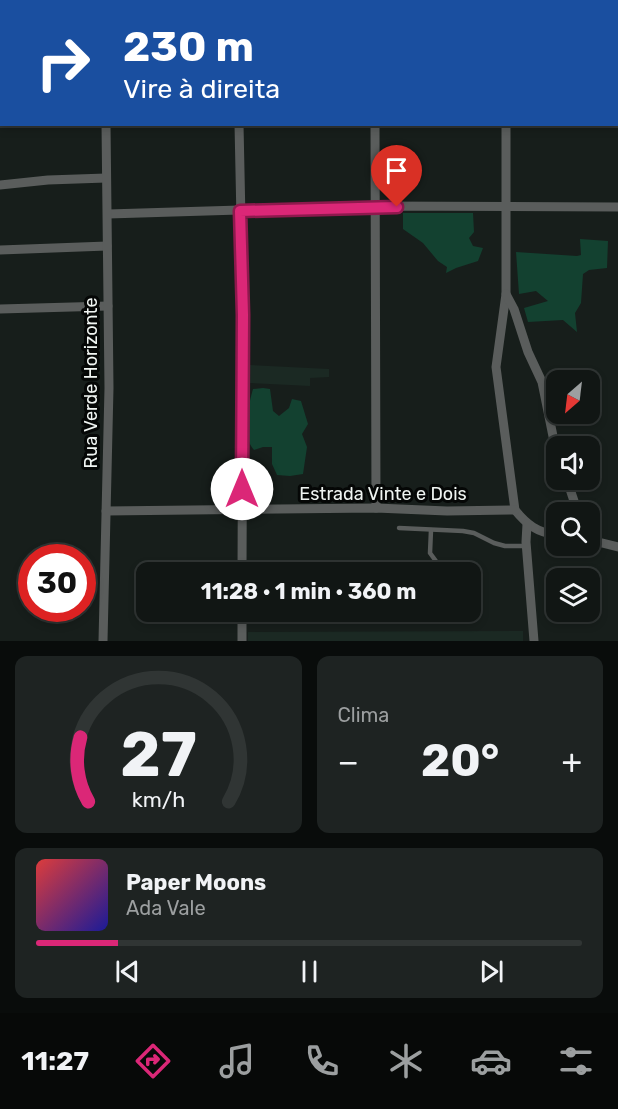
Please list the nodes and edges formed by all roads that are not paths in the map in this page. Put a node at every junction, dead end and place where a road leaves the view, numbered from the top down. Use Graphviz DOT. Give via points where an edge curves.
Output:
graph roads {
  1 [pos="106,126"];
  2 [pos="239,126"];
  3 [pos="375,126"];
  4 [pos="506,126"];
  5 [pos="106,178"];
  6 [pos="0,185"];
  7 [pos="375,206"];
  8 [pos="618,207"];
  9 [pos="507,208"];
  10 [pos="240,211"];
  11 [pos="108,214"];
  12 [pos="107,246"];
  13 [pos="0,250"];
  14 [pos="506,294"];
  15 [pos="108,306"];
  16 [pos="0,309"];
  17 [pos="553,436"];
  18 [pos="376,508"];
  19 [pos="242,510"];
  20 [pos="515,510"];
  21 [pos="106,511"];
  22 [pos="527,524"];
  23 [pos="399,528"];
  24 [pos="431,530"];
  25 [pos="546,533"];
  26 [pos="600,542"];
  27 [pos="526,546"];
  28 [pos="618,547"];
  29 [pos="242,562"];
  30 [pos="437,562"];
  31 [pos="242,622"];
  32 [pos="103,641"];
  33 [pos="242,641"];
  34 [pos="534,641"];
  1 -- 5 [label="street, Rua Verde Horizonte"];
  2 -- 10 [label="street"];
  3 -- 7 [label="street"];
  4 -- 9 [label="street"];
  5 -- 6 [label="street"];
  5 -- 11 [label="street, Rua Verde Horizonte"];
  7 -- 9 [label="street"];
  7 -- 10 [label="street"];
  7 -- 18 [label="street"];
  8 -- 9 [label="street"];
  9 -- 14 [label="street"];
  10 -- 11 [label="street"];
  10 -- 19 [label="street"];
  11 -- 12 [label="street, Rua Verde Horizonte"];
  12 -- 13 [label="street"];
  12 -- 15 [label="street, Rua Verde Horizonte"];
  14 -- 17 [label="street" via="542,382"];
  14 -- 20 [label="street" via="496,367"];
  15 -- 16 [label="street"];
  15 -- 21 [label="street, Rua Verde Horizonte"];
  18 -- 19 [label="street, Estrada Vinte e Dois"];
  18 -- 20 [label="street, Estrada Vinte e Dois"];
  19 -- 21 [label="street, Estrada Vinte e Dois"];
  19 -- 29 [label="street"];
  20 -- 22 [label="street"];
  21 -- 32 [label="street, Rua Verde Horizonte"];
  22 -- 25 [label="street"];
  22 -- 27 [label="street"];
  23 -- 24 [label="lane"];
  24 -- 27 [label="lane" via="463,531 505,546"];
  24 -- 30 [label="lane" via="430,553"];
  26 -- 28 [label="street"];
  27 -- 34 [label="street"];
  31 -- 33 [label="street"];
}
